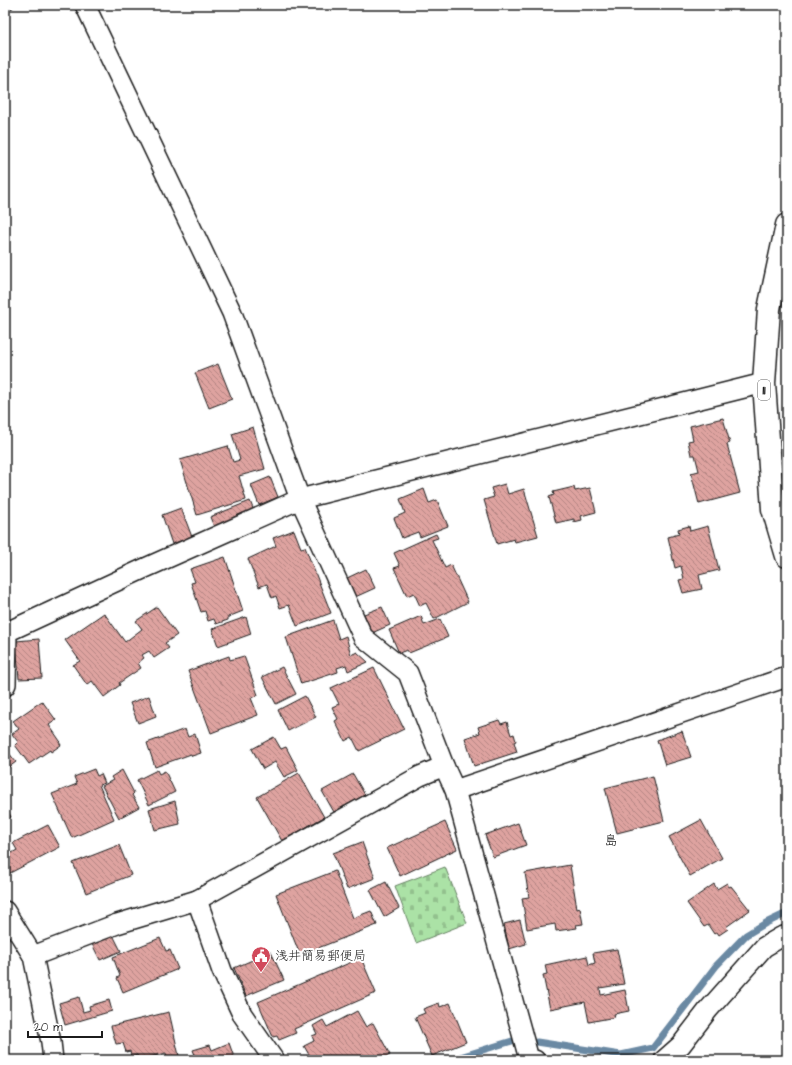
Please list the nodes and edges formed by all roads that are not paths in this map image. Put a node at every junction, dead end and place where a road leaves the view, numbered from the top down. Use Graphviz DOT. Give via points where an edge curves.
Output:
graph roads {
  1 [pos="85,5"];
  2 [pos="787,224"];
  3 [pos="764,383"];
  4 [pos="300,499"];
  5 [pos="787,556"];
  6 [pos="787,677"];
  7 [pos="5,686"];
  8 [pos="444,766"];
  9 [pos="455,790"];
  10 [pos="197,900"];
  11 [pos="5,911"];
  12 [pos="787,935"];
  13 [pos="33,956"];
  14 [pos="53,1060"];
  15 [pos="274,1060"];
  16 [pos="535,1060"];
  17 [pos="664,1060"];
  1 -- 4 [label="street" via="232,314"];
  2 -- 3 [label="main road, 11" via="769,309"];
  3 -- 4 [label="street"];
  3 -- 5 [label="main road, 11" via="773,509"];
  4 -- 7 [label="street" via="7,632"];
  4 -- 8 [label="street" via="363,637 408,673"];
  6 -- 9 [label="street"];
  8 -- 9 [label="street"];
  8 -- 10 [label="street" via="420,776"];
  9 -- 16 [label="street" via="528,1059"];
  10 -- 13 [label="street" via="117,924"];
  10 -- 15 [label="street" via="222,971 242,1014"];
  11 -- 13 [label="street"];
  12 -- 17 [label="street" via="764,947 708,1010 681,1045"];
  13 -- 14 [label="street"];
}
